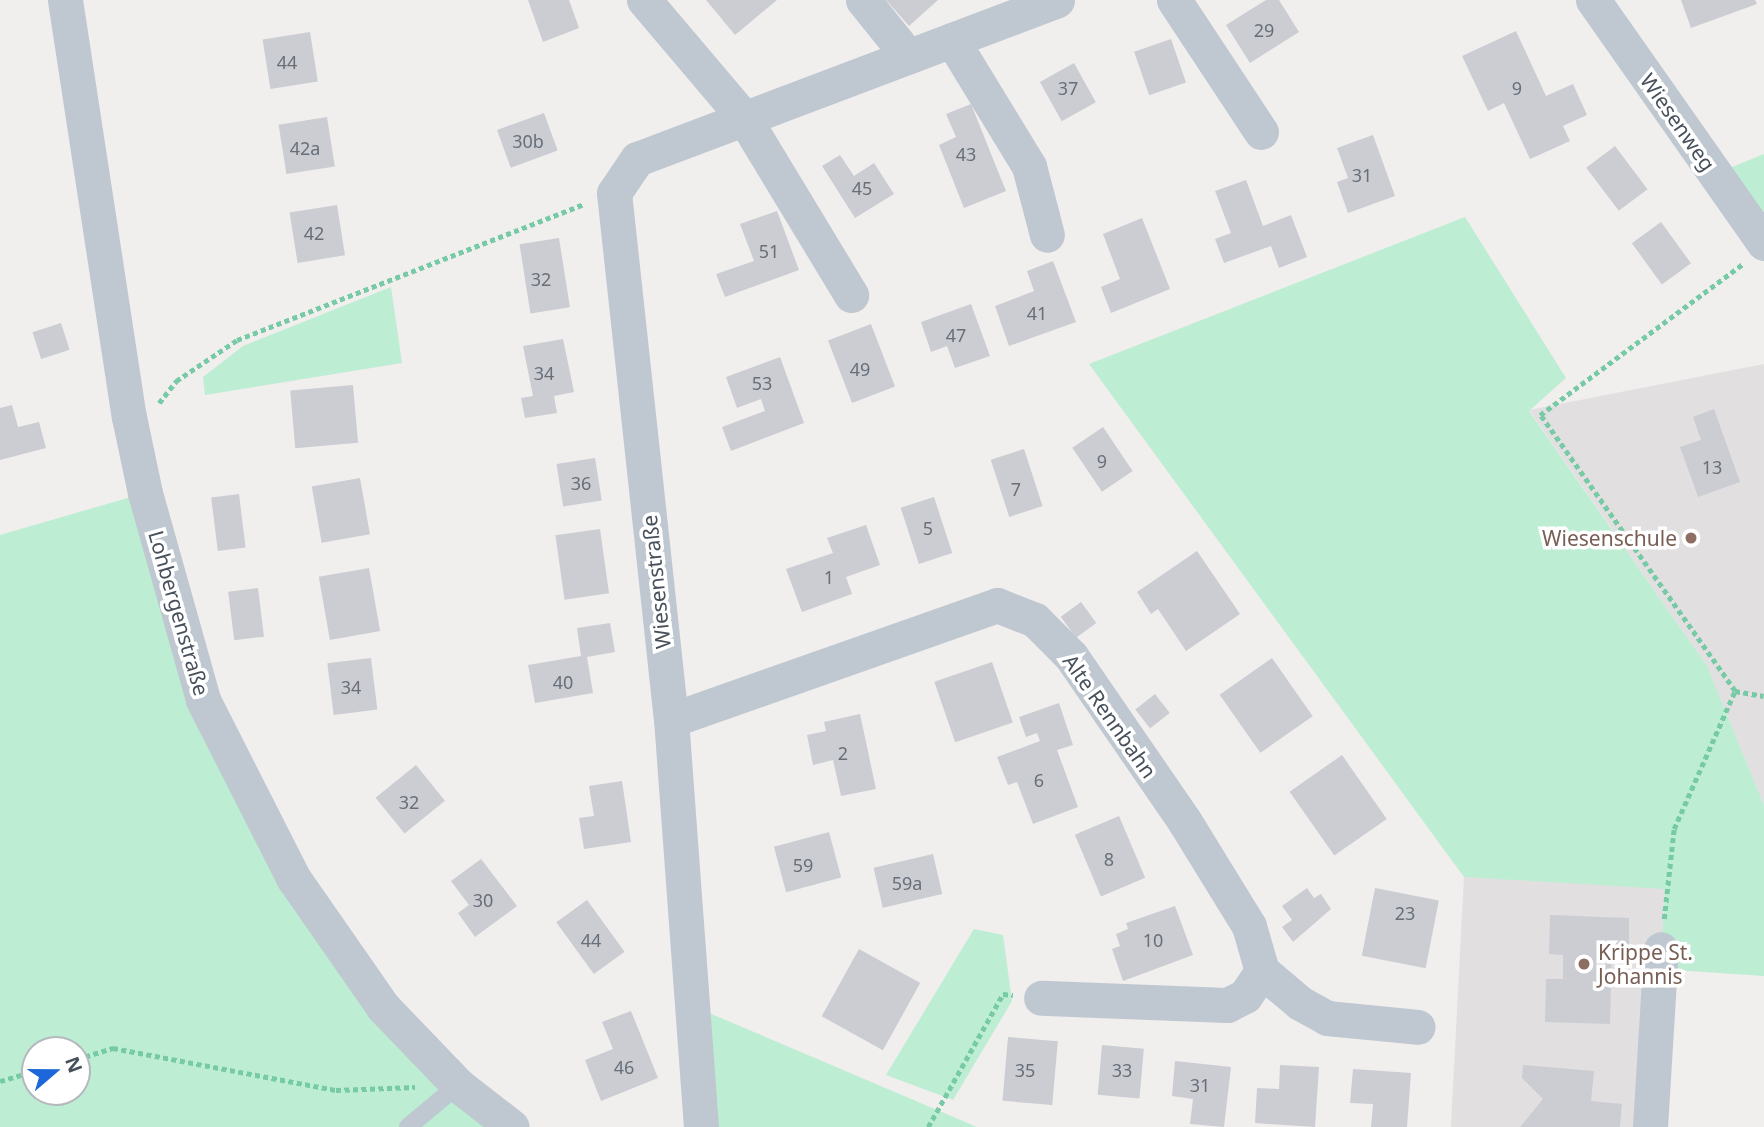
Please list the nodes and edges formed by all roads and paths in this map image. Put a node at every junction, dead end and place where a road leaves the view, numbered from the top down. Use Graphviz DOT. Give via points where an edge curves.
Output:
graph roads {
  1 [pos="65,0"];
  2 [pos="644,0"];
  3 [pos="863,0"];
  4 [pos="1057,0"];
  5 [pos="1174,0"];
  6 [pos="1593,0"];
  7 [pos="952,40"];
  8 [pos="908,57"];
  9 [pos="744,118"];
  10 [pos="1261,132"];
  11 [pos="614,193"];
  12 [pos="1047,235"];
  13 [pos="1758,250"];
  14 [pos="851,295"];
  15 [pos="158,405"];
  16 [pos="1735,691"];
  17 [pos="1764,696"];
  18 [pos="671,720"];
  19 [pos="1661,949"];
  20 [pos="1262,971"];
  21 [pos="1041,998"];
  22 [pos="1418,1027"];
  23 [pos="91,1055"];
  24 [pos="21,1075"];
  25 [pos="0,1081"];
  26 [pos="458,1085"];
  27 [pos="408,1127"];
  28 [pos="512,1127"];
  29 [pos="701,1127"];
  30 [pos="929,1127"];
  31 [pos="1650,1127"];
  1 -- 26 [label="street, Lohbergenstraße" via="129,417 145,493 203,700 294,879 383,1007"];
  2 -- 9 [label="street"];
  3 -- 8 [label="street"];
  4 -- 7 [label="street"];
  5 -- 10 [label="street"];
  6 -- 13 [label="street, Wiesenweg"];
  7 -- 8 [label="street"];
  7 -- 12 [label="street" via="1029,166"];
  8 -- 9 [label="street"];
  9 -- 11 [label="street" via="637,159"];
  9 -- 14 [label="street"];
  11 -- 15 [label="path" via="237,340 176,381"];
  11 -- 18 [label="street, Wiesenstraße"];
  13 -- 16 [label="path" via="1540,415"];
  16 -- 17 [label="path"];
  16 -- 19 [label="path" via="1674,829"];
  18 -- 20 [label="street, Alte Rennbahn" via="997,605 1035,621 1071,656 1185,822 1249,926"];
  18 -- 29 [label="street, Wiesenstraße"];
  19 -- 31 [label="street"];
  20 -- 21 [label="street" via="1245,996 1227,1004"];
  20 -- 22 [label="street" via="1326,1018"];
  21 -- 30 [label="path" via="1003,994"];
  23 -- 26 [label="path" via="113,1048 336,1090"];
  24 -- 25 [label="path"];
  26 -- 27 [label="lane"];
  26 -- 28 [label="street, Lohbergenstraße"];
}
